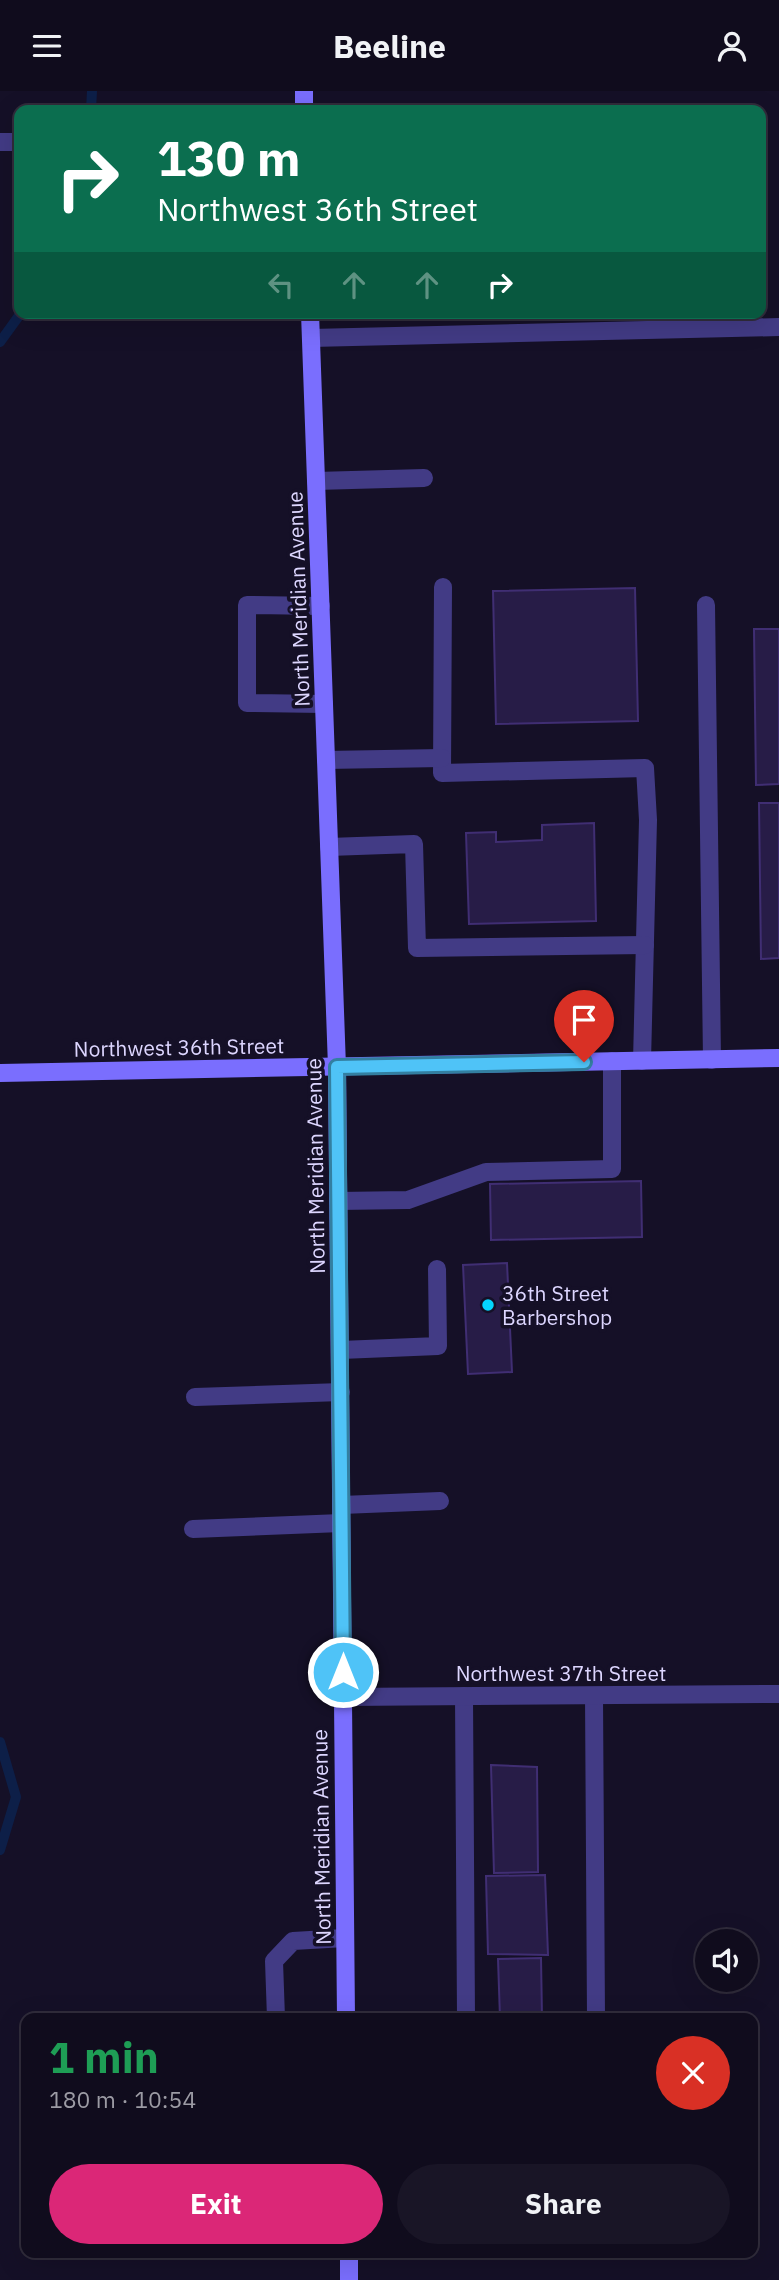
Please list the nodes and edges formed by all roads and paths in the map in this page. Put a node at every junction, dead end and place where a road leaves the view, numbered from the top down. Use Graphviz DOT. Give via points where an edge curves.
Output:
graph roads {
  1 [pos="310,319"];
  2 [pos="779,327"];
  3 [pos="311,338"];
  4 [pos="424,478"];
  5 [pos="316,481"];
  6 [pos="443,587"];
  7 [pos="706,605"];
  8 [pos="321,606"];
  9 [pos="324,704"];
  10 [pos="442,758"];
  11 [pos="326,760"];
  12 [pos="329,847"];
  13 [pos="645,945"];
  14 [pos="779,1058"];
  15 [pos="712,1060"];
  16 [pos="612,1061"];
  17 [pos="642,1061"];
  18 [pos="337,1067"];
  19 [pos="0,1073"];
  20 [pos="338,1201"];
  21 [pos="437,1269"];
  22 [pos="341,1350"];
  23 [pos="341,1392"];
  24 [pos="195,1397"];
  25 [pos="440,1501"];
  26 [pos="342,1514"];
  27 [pos="193,1529"];
  28 [pos="779,1695"];
  29 [pos="464,1696"];
  30 [pos="594,1696"];
  31 [pos="343,1697"];
  32 [pos="345,1938"];
  33 [pos="276,2013"];
  34 [pos="346,2013"];
  35 [pos="466,2013"];
  36 [pos="596,2013"];
  37 [pos="349,2258"];
  38 [pos="349,2280"];
  1 -- 3 [label="main road, North Meridian Avenue"];
  2 -- 3 [label="street"];
  3 -- 5 [label="main road, North Meridian Avenue"];
  4 -- 5 [label="street"];
  5 -- 8 [label="main road, North Meridian Avenue"];
  6 -- 10 [label="street"];
  7 -- 15 [label="street"];
  8 -- 9 [label="main road, North Meridian Avenue"];
  8 -- 9 [label="street" via="247,605 247,703"];
  9 -- 11 [label="main road, North Meridian Avenue"];
  10 -- 11 [label="street"];
  10 -- 13 [label="street" via="442,773 645,768"];
  11 -- 12 [label="main road, North Meridian Avenue"];
  12 -- 13 [label="street" via="414,844 417,948"];
  12 -- 18 [label="main road, North Meridian Avenue"];
  13 -- 17 [label="street"];
  14 -- 15 [label="main road, Northwest 36th Street"];
  15 -- 17 [label="main road, Northwest 36th Street"];
  16 -- 17 [label="main road, Northwest 36th Street"];
  16 -- 18 [label="main road, Northwest 36th Street"];
  16 -- 20 [label="street" via="612,1169 486,1173 408,1200"];
  18 -- 19 [label="main road, Northwest 36th Street"];
  18 -- 20 [label="main road, North Meridian Avenue"];
  20 -- 22 [label="main road, North Meridian Avenue"];
  21 -- 22 [label="street" via="438,1346"];
  22 -- 23 [label="main road, North Meridian Avenue"];
  23 -- 24 [label="street"];
  23 -- 26 [label="main road, North Meridian Avenue"];
  25 -- 26 [label="street"];
  26 -- 27 [label="street"];
  26 -- 31 [label="main road, North Meridian Avenue"];
  28 -- 30 [label="street, Northwest 37th Street"];
  29 -- 30 [label="street, Northwest 37th Street"];
  29 -- 31 [label="street, Northwest 37th Street"];
  29 -- 35 [label="street"];
  30 -- 36 [label="street"];
  31 -- 32 [label="main road, North Meridian Avenue"];
  32 -- 33 [label="street" via="293,1941 274,1961"];
  32 -- 34 [label="main road, North Meridian Avenue"];
  37 -- 38 [label="main road"];
}
